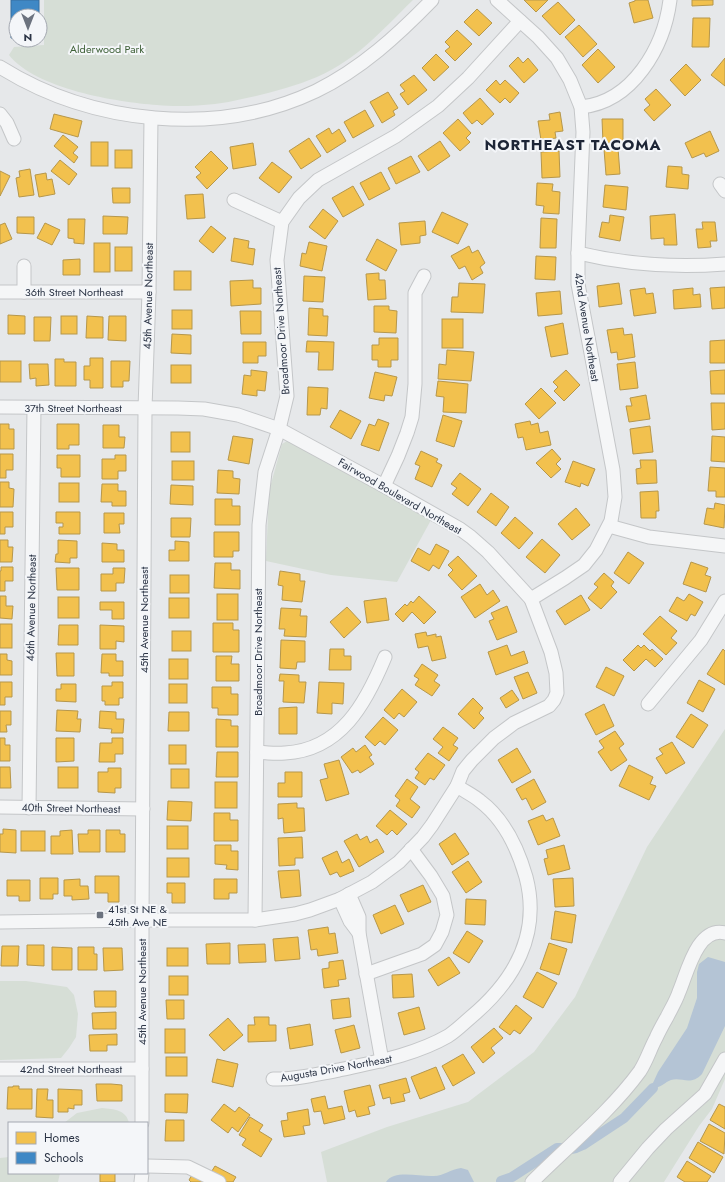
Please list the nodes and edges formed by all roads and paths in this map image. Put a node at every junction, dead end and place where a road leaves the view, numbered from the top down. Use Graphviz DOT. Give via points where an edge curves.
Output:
graph roads {
  1 [pos="432,0"];
  2 [pos="497,0"];
  3 [pos="670,0"];
  4 [pos="520,21"];
  5 [pos="0,67"];
  6 [pos="581,107"];
  7 [pos="0,114"];
  8 [pos="151,118"];
  9 [pos="14,140"];
  10 [pos="234,200"];
  11 [pos="282,222"];
  12 [pos="578,253"];
  13 [pos="725,264"];
  14 [pos="24,266"];
  15 [pos="424,276"];
  16 [pos="0,292"];
  17 [pos="24,292"];
  18 [pos="149,292"];
  19 [pos="0,407"];
  20 [pos="34,408"];
  21 [pos="145,408"];
  22 [pos="279,429"];
  23 [pos="384,486"];
  24 [pos="609,526"];
  25 [pos="725,546"];
  26 [pos="531,599"];
  27 [pos="725,601"];
  28 [pos="385,657"];
  29 [pos="648,704"];
  30 [pos="257,752"];
  31 [pos="457,786"];
  32 [pos="0,807"];
  33 [pos="29,808"];
  34 [pos="143,809"];
  35 [pos="411,849"];
  36 [pos="345,896"];
  37 [pos="142,920"];
  38 [pos="255,920"];
  39 [pos="0,922"];
  40 [pos="725,932"];
  41 [pos="366,974"];
  42 [pos="725,1059"];
  43 [pos="382,1061"];
  44 [pos="0,1069"];
  45 [pos="142,1069"];
  46 [pos="273,1079"];
  47 [pos="142,1122"];
  48 [pos="148,1166"];
  49 [pos="219,1182"];
  50 [pos="532,1182"];
  51 [pos="620,1182"];
  1 -- 8 [label="street" via="404,29 374,54 322,87 296,99 228,117"];
  2 -- 4 [label="street, 42nd Avenue Northeast"];
  3 -- 6 [label="street" via="660,42 639,75 607,99 592,106"];
  4 -- 6 [label="street, 42nd Avenue Northeast" via="558,58"];
  4 -- 11 [label="street, Broadmoor Drive Northeast" via="468,78 438,106 396,136 318,180 299,198"];
  5 -- 8 [label="street" via="61,97 91,107"];
  6 -- 12 [label="street, 42nd Avenue Northeast" via="583,132"];
  7 -- 9 [label="street"];
  8 -- 18 [label="street, 45th Avenue Northeast"];
  10 -- 11 [label="street"];
  11 -- 22 [label="street, Broadmoor Drive Northeast" via="277,260 287,396"];
  12 -- 13 [label="street" via="654,266"];
  12 -- 24 [label="street, 42nd Avenue Northeast" via="578,284 613,470 615,497"];
  14 -- 17 [label="street"];
  15 -- 23 [label="street" via="415,293 415,377 412,417"];
  16 -- 17 [label="street, 36th Street Northeast"];
  17 -- 18 [label="street, 36th Street Northeast"];
  18 -- 21 [label="street, 45th Avenue Northeast"];
  19 -- 20 [label="street, 37th Street Northeast"];
  20 -- 21 [label="street, 37th Street Northeast"];
  20 -- 33 [label="street, 46th Avenue Northeast"];
  21 -- 22 [label="street, Fairwood Boulevard Northeast" via="184,408 228,413"];
  21 -- 34 [label="street, 45th Avenue Northeast"];
  22 -- 23 [label="street, Fairwood Boulevard Northeast"];
  22 -- 30 [label="street, Broadmoor Drive Northeast" via="265,472 259,525"];
  23 -- 26 [label="street, Fairwood Boulevard Northeast" via="471,537"];
  24 -- 25 [label="street" via="649,537"];
  24 -- 26 [label="street, 42nd Avenue Northeast" via="596,550 584,565"];
  26 -- 31 [label="street, Fairwood Boulevard Northeast" via="551,652 557,693 549,706 514,723 494,738 463,771"];
  27 -- 29 [label="street" via="701,640"];
  28 -- 30 [label="street" via="375,682 359,710 325,741 308,749 286,753"];
  30 -- 38 [label="street, Broadmoor Drive Northeast"];
  31 -- 35 [label="street" via="432,825"];
  31 -- 43 [label="street, Augusta Drive Northeast" via="492,811 517,851 528,887 528,935 514,967 493,997 481,1008 448,1036"];
  32 -- 33 [label="street, 40th Street Northeast"];
  33 -- 34 [label="street, 40th Street Northeast"];
  34 -- 37 [label="street, 45th Avenue Northeast"];
  35 -- 36 [label="street" via="385,873"];
  35 -- 41 [label="street" via="443,896 447,915 442,932 435,945 422,954"];
  36 -- 38 [label="street" via="303,912"];
  36 -- 41 [label="street" via="360,917 359,933"];
  37 -- 38 [label="street"];
  37 -- 39 [label="street"];
  37 -- 45 [label="street, 45th Avenue Northeast"];
  40 -- 50 [label="street" via="719,931 711,935 693,954 679,994 640,1070 613,1103"];
  41 -- 43 [label="street"];
  42 -- 51 [label="street" via="705,1094 666,1129"];
  43 -- 46 [label="street, Augusta Drive Northeast" via="293,1078"];
  44 -- 45 [label="street, 42nd Street Northeast"];
  45 -- 47 [label="street, 45th Avenue Northeast"];
  48 -- 49 [label="street" via="188,1167"];
}
